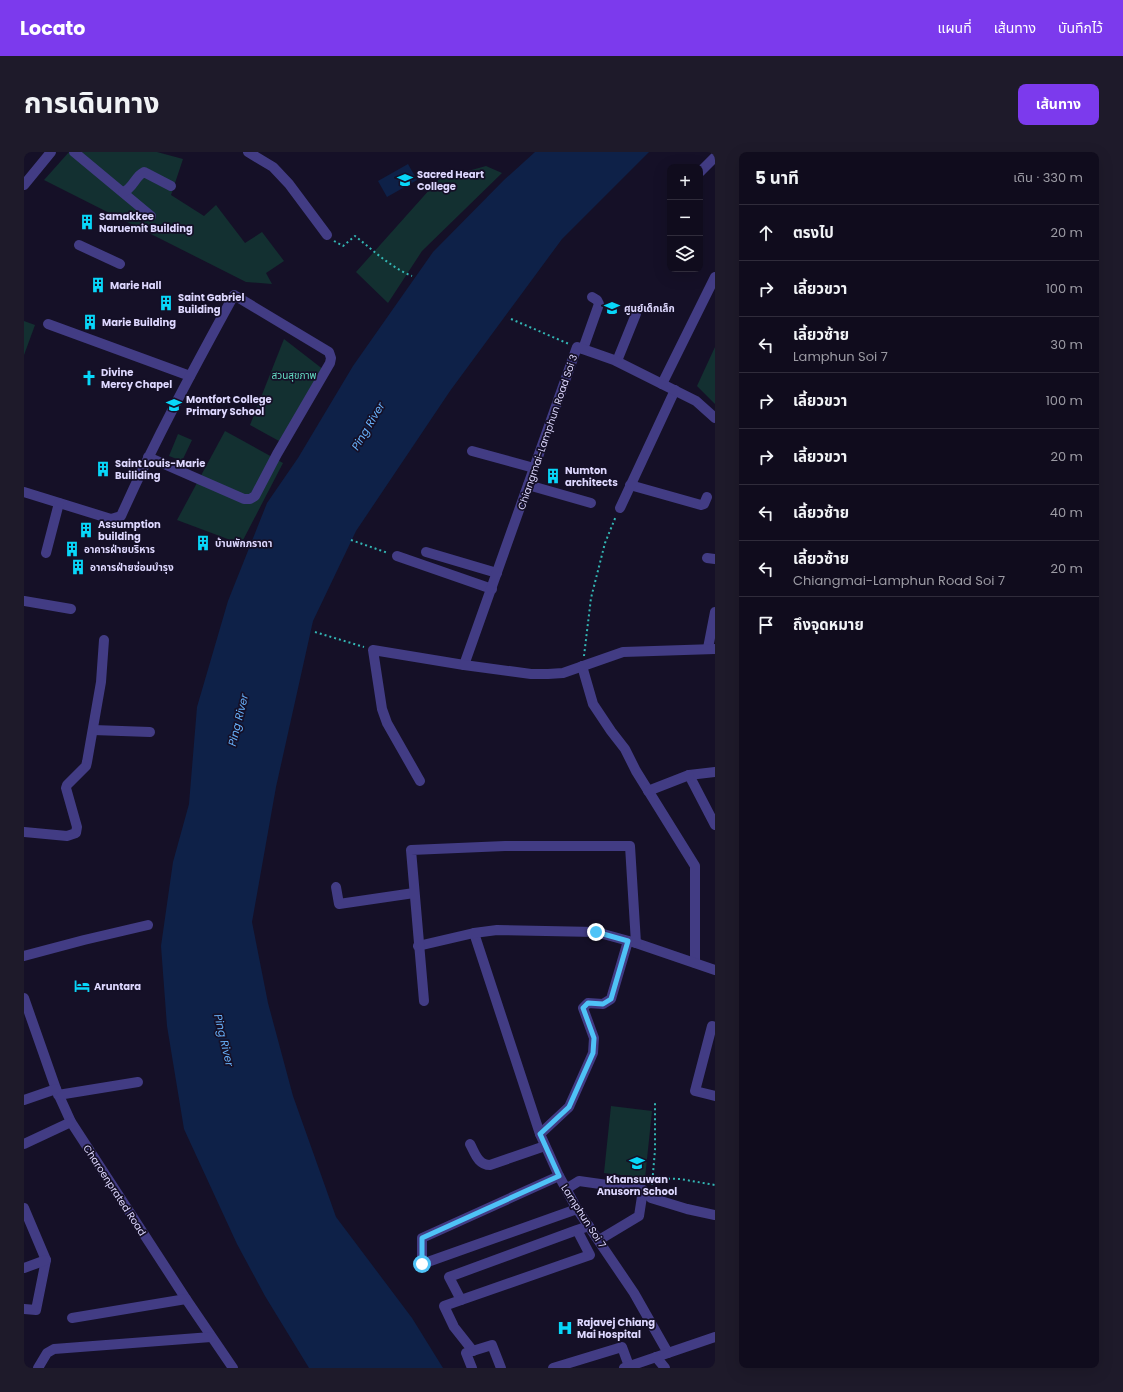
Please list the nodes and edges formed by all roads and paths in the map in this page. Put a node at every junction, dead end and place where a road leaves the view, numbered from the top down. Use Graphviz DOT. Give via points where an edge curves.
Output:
graph roads {
  1 [pos="51,152"];
  2 [pos="74,152"];
  3 [pos="248,152"];
  4 [pos="715,157"];
  5 [pos="703,169"];
  6 [pos="24,185"];
  7 [pos="171,186"];
  8 [pos="123,192"];
  9 [pos="152,216"];
  10 [pos="327,234"];
  11 [pos="78,245"];
  12 [pos="120,264"];
  13 [pos="412,276"];
  14 [pos="715,277"];
  15 [pos="592,296"];
  16 [pos="636,314"];
  17 [pos="511,319"];
  18 [pos="48,324"];
  19 [pos="580,348"];
  20 [pos="617,361"];
  21 [pos="190,376"];
  22 [pos="662,384"];
  23 [pos="675,390"];
  24 [pos="715,418"];
  25 [pos="472,451"];
  26 [pos="148,457"];
  27 [pos="534,468"];
  28 [pos="528,485"];
  29 [pos="630,485"];
  30 [pos="24,492"];
  31 [pos="707,497"];
  32 [pos="59,503"];
  33 [pos="591,503"];
  34 [pos="620,508"];
  35 [pos="351,540"];
  36 [pos="426,552"];
  37 [pos="46,553"];
  38 [pos="397,556"];
  39 [pos="497,573"];
  40 [pos="492,588"];
  41 [pos="24,602"];
  42 [pos="72,609"];
  43 [pos="715,612"];
  44 [pos="315,632"];
  45 [pos="104,640"];
  46 [pos="711,649"];
  47 [pos="373,650"];
  48 [pos="464,665"];
  49 [pos="582,666"];
  50 [pos="93,730"];
  51 [pos="150,732"];
  52 [pos="715,772"];
  53 [pos="689,775"];
  54 [pos="420,781"];
  55 [pos="648,791"];
  56 [pos="715,825"];
  57 [pos="24,832"];
  58 [pos="336,887"];
  59 [pos="414,893"];
  60 [pos="148,925"];
  61 [pos="474,933"];
  62 [pos="632,942"];
  63 [pos="418,946"];
  64 [pos="24,956"];
  65 [pos="695,963"];
  66 [pos="715,970"];
  67 [pos="24,998"];
  68 [pos="424,1001"];
  69 [pos="715,1027"];
  70 [pos="138,1082"];
  71 [pos="57,1092"];
  72 [pos="715,1096"];
  73 [pos="24,1100"];
  74 [pos="655,1102"];
  75 [pos="71,1122"];
  76 [pos="540,1134"];
  77 [pos="24,1144"];
  78 [pos="470,1144"];
  79 [pos="545,1146"];
  80 [pos="559,1176"];
  81 [pos="653,1178"];
  82 [pos="715,1186"];
  83 [pos="566,1189"];
  84 [pos="642,1190"];
  85 [pos="651,1198"];
  86 [pos="24,1208"];
  87 [pos="577,1209"];
  88 [pos="715,1215"];
  89 [pos="589,1226"];
  90 [pos="577,1230"];
  91 [pos="599,1240"];
  92 [pos="46,1260"];
  93 [pos="24,1268"];
  94 [pos="186,1299"];
  95 [pos="461,1300"];
  96 [pos="24,1309"];
  97 [pos="72,1318"];
  98 [pos="211,1337"];
  99 [pos="715,1338"];
  100 [pos="473,1351"];
  101 [pos="668,1353"];
  102 [pos="659,1364"];
  103 [pos="500,1366"];
  104 [pos="626,1367"];
  105 [pos="38,1368"];
  106 [pos="233,1368"];
  107 [pos="472,1368"];
  108 [pos="489,1368"];
  109 [pos="553,1368"];
  1 -- 6 [label="street"];
  2 -- 8 [label="street"];
  3 -- 10 [label="street" via="273,167"];
  4 -- 5 [label="street"];
  7 -- 8 [label="street" via="144,172"];
  8 -- 9 [label="street"];
  10 -- 13 [label="path" via="334,242 343,246 355,236 377,254"];
  11 -- 12 [label="street"];
  14 -- 22 [label="street"];
  15 -- 19 [label="street" via="599,304"];
  16 -- 20 [label="street"];
  17 -- 19 [label="path"];
  18 -- 21 [label="street"];
  19 -- 20 [label="street, Chiangmai-Lamphun Road Soi 3"];
  19 -- 27 [label="street, Chiangmai-Lamphun Road Soi 3"];
  20 -- 22 [label="street, Chiangmai-Lamphun Road Soi 3"];
  21 -- 26 [label="street"];
  21 -- 26 [label="street" via="234,295 329,352 331,358 255,496 250,499 244,499"];
  22 -- 23 [label="street, Chiangmai-Lamphun Road Soi 3"];
  23 -- 24 [label="street, Chiangmai-Lamphun Road Soi 3" via="696,401"];
  23 -- 29 [label="street"];
  25 -- 27 [label="street"];
  26 -- 32 [label="street" via="121,516 111,519"];
  27 -- 28 [label="street, Chiangmai-Lamphun Road Soi 3"];
  28 -- 33 [label="street"];
  28 -- 39 [label="street, Chiangmai-Lamphun Road Soi 3"];
  29 -- 31 [label="street" via="701,505"];
  29 -- 34 [label="street"];
  30 -- 32 [label="street"];
  32 -- 37 [label="street"];
  34 -- 49 [label="path" via="606,543 591,598"];
  35 -- 38 [label="path"];
  36 -- 39 [label="street"];
  38 -- 40 [label="street"];
  39 -- 40 [label="street, Chiangmai-Lamphun Road Soi 3"];
  40 -- 48 [label="street, Chiangmai-Lamphun Road Soi 3"];
  41 -- 42 [label="street"];
  43 -- 46 [label="street"];
  44 -- 47 [label="path"];
  45 -- 50 [label="street" via="102,682"];
  46 -- 49 [label="street" via="623,652"];
  47 -- 48 [label="street"];
  47 -- 54 [label="street" via="382,709 387,724"];
  48 -- 49 [label="street" via="531,674 563,673"];
  49 -- 55 [label="street" via="594,704 626,749"];
  50 -- 51 [label="street"];
  50 -- 57 [label="street" via="86,766 66,788 77,827 76,833 67,836"];
  52 -- 53 [label="street"];
  53 -- 55 [label="street"];
  53 -- 56 [label="street"];
  55 -- 65 [label="street" via="694,866"];
  58 -- 59 [label="street" via="339,904"];
  59 -- 62 [label="street" via="411,850 505,846 630,846"];
  59 -- 63 [label="street"];
  60 -- 64 [label="street"];
  61 -- 62 [label="street" via="497,930 596,932"];
  61 -- 63 [label="street"];
  61 -- 76 [label="street, Lamphun Soi 7"];
  62 -- 65 [label="street"];
  62 -- 76 [label="street" via="611,999 603,1004 588,1003 583,1008 595,1045 569,1107"];
  63 -- 68 [label="street"];
  65 -- 66 [label="street"];
  67 -- 71 [label="street, Charoenprated Road"];
  69 -- 72 [label="street" via="712,1026 696,1091"];
  70 -- 71 [label="street"];
  71 -- 73 [label="street"];
  71 -- 75 [label="street, Charoenprated Road"];
  74 -- 81 [label="path"];
  75 -- 77 [label="street"];
  75 -- 94 [label="street, Charoenprated Road"];
  76 -- 79 [label="street, Lamphun Soi 7"];
  78 -- 79 [label="street" via="484,1165"];
  79 -- 80 [label="street, Lamphun Soi 7"];
  80 -- 83 [label="street, Lamphun Soi 7"];
  80 -- 87 [label="street" via="422,1238 422,1264"];
  81 -- 82 [label="path" via="680,1179"];
  81 -- 85 [label="path"];
  83 -- 84 [label="street" via="579,1181"];
  83 -- 87 [label="street, Lamphun Soi 7"];
  84 -- 85 [label="street"];
  84 -- 91 [label="street" via="639,1216"];
  85 -- 88 [label="street"];
  86 -- 92 [label="street"];
  87 -- 89 [label="street, Lamphun Soi 7"];
  89 -- 90 [label="street"];
  89 -- 91 [label="street, Lamphun Soi 7"];
  90 -- 95 [label="street" via="449,1277"];
  90 -- 95 [label="street" via="590,1255"];
  91 -- 101 [label="street, Lamphun Soi 7" via="634,1293"];
  92 -- 93 [label="street"];
  92 -- 96 [label="street" via="36,1310"];
  94 -- 97 [label="street"];
  94 -- 98 [label="street, Charoenprated Road"];
  95 -- 100 [label="street" via="444,1306 454,1326"];
  98 -- 105 [label="street" via="54,1349 47,1353"];
  98 -- 106 [label="street, Charoenprated Road"];
  99 -- 101 [label="street"];
  100 -- 103 [label="street" via="492,1345"];
  100 -- 107 [label="street" via="466,1353"];
  101 -- 102 [label="street"];
  102 -- 104 [label="street"];
  103 -- 108 [label="street"];
  104 -- 109 [label="street" via="622,1347"];
}
